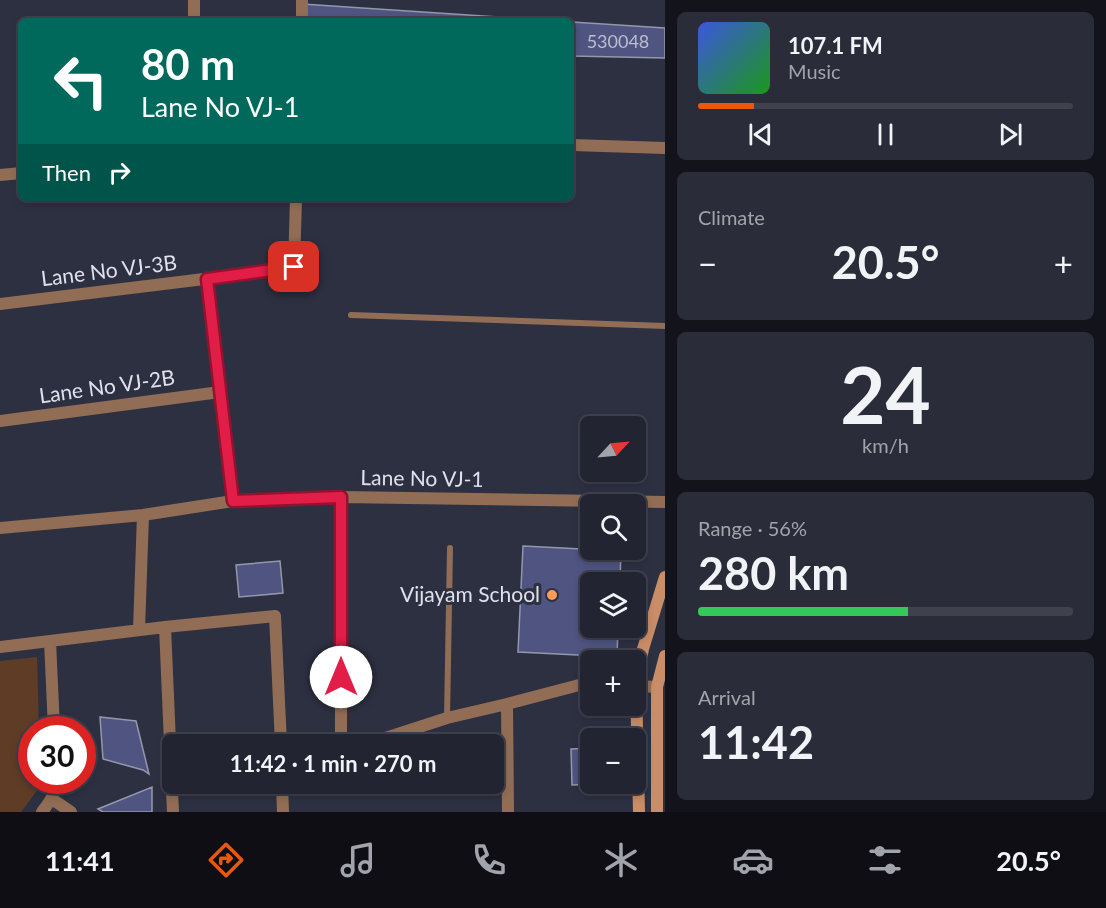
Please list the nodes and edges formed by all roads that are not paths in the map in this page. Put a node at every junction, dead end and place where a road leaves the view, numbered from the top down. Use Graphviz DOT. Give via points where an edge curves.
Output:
graph roads {
  1 [pos="194,0"];
  2 [pos="302,0"];
  3 [pos="194,18"];
  4 [pos="302,18"];
  5 [pos="574,145"];
  6 [pos="665,148"];
  7 [pos="18,173"];
  8 [pos="0,175"];
  9 [pos="296,201"];
  10 [pos="207,279"];
  11 [pos="0,304"];
  12 [pos="351,315"];
  13 [pos="665,326"];
  14 [pos="220,392"];
  15 [pos="0,421"];
  16 [pos="341,497"];
  17 [pos="233,501"];
  18 [pos="665,502"];
  19 [pos="143,515"];
  20 [pos="0,528"];
  21 [pos="450,548"];
  22 [pos="665,577"];
  23 [pos="165,627"];
  24 [pos="140,630"];
  25 [pos="50,641"];
  26 [pos="0,647"];
  27 [pos="643,650"];
  28 [pos="665,656"];
  29 [pos="580,685"];
  30 [pos="646,686"];
  31 [pos="657,687"];
  32 [pos="507,704"];
  33 [pos="53,716"];
  34 [pos="637,716"];
  35 [pos="447,718"];
  36 [pos="280,734"];
  37 [pos="341,734"];
  38 [pos="398,734"];
  39 [pos="54,794"];
  40 [pos="282,794"];
  41 [pos="52,799"];
  42 [pos="42,812"];
  43 [pos="71,812"];
  44 [pos="172,812"];
  45 [pos="283,812"];
  46 [pos="508,812"];
  47 [pos="639,812"];
  48 [pos="657,812"];
  1 -- 3 [label="street"];
  2 -- 4 [label="street"];
  5 -- 6 [label="street"];
  7 -- 8 [label="street"];
  9 -- 10 [label="street, Lane No VJ-3B" via="294,267"];
  10 -- 11 [label="street, Lane No VJ-3B"];
  10 -- 14 [label="street"];
  12 -- 13 [label="lane"];
  14 -- 15 [label="street, Lane No VJ-2B"];
  14 -- 17 [label="street"];
  16 -- 17 [label="street, Lane No VJ-1"];
  16 -- 18 [label="street, Lane No VJ-1"];
  16 -- 37 [label="street"];
  17 -- 19 [label="street, Lane No VJ-1"];
  19 -- 20 [label="street, Lane No VJ-1"];
  19 -- 24 [label="street"];
  21 -- 35 [label="lane"];
  22 -- 27 [label="main road"];
  23 -- 24 [label="street"];
  23 -- 36 [label="street" via="275,616"];
  23 -- 44 [label="street"];
  24 -- 25 [label="street"];
  25 -- 26 [label="street"];
  25 -- 33 [label="street"];
  28 -- 31 [label="main road"];
  29 -- 32 [label="street"];
  30 -- 31 [label="street"];
  31 -- 48 [label="main road"];
  32 -- 35 [label="street"];
  32 -- 46 [label="street"];
  34 -- 47 [label="main road"];
  35 -- 38 [label="street"];
  39 -- 41 [label="street"];
  40 -- 45 [label="street"];
  41 -- 42 [label="street"];
  41 -- 43 [label="street"];
}
